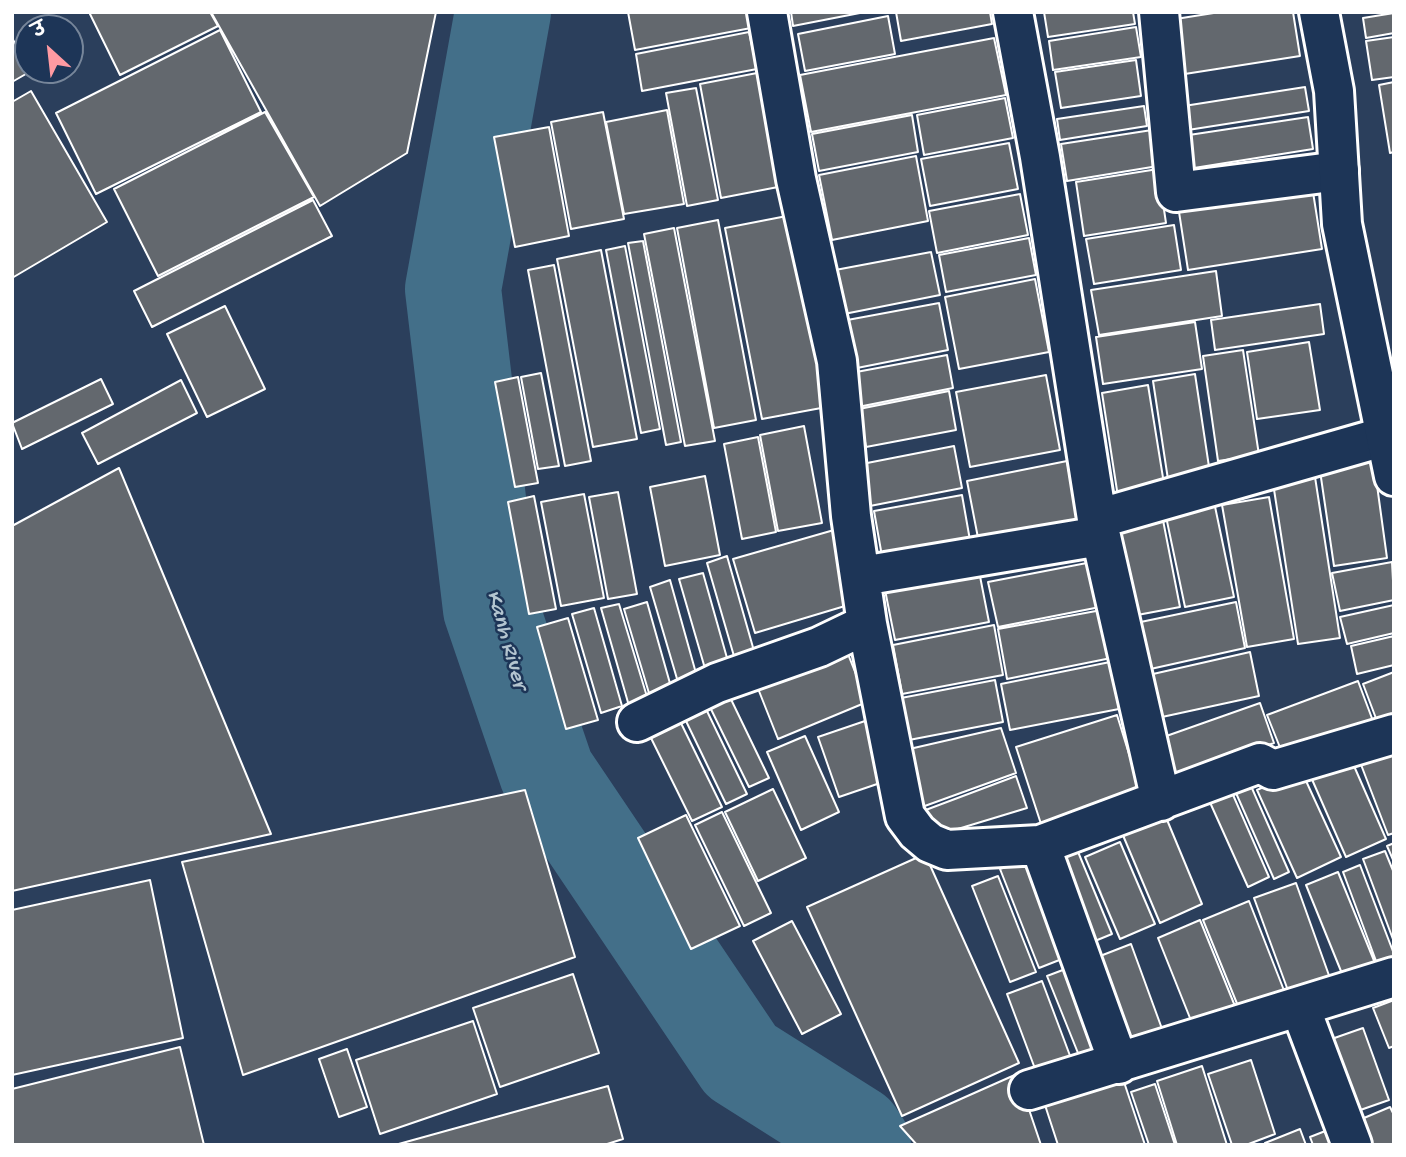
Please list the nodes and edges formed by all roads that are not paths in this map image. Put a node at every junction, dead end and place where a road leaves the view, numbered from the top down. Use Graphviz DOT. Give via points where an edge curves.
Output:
graph roads {
  1 [pos="767,12"];
  2 [pos="1013,12"];
  3 [pos="1159,12"];
  4 [pos="1319,12"];
  5 [pos="1339,171"];
  6 [pos="1387,436"];
  7 [pos="1394,476"];
  8 [pos="1099,528"];
  9 [pos="862,576"];
  10 [pos="867,624"];
  11 [pos="637,722"];
  12 [pos="1394,734"];
  13 [pos="1161,801"];
  14 [pos="1040,845"];
  15 [pos="1394,977"];
  16 [pos="1300,1007"];
  17 [pos="1119,1064"];
  18 [pos="1028,1090"];
  19 [pos="1352,1145"];
  1 -- 9 [label="street" via="796,179 837,361 851,516"];
  2 -- 8 [label="street" via="1041,158"];
  3 -- 5 [label="street" via="1176,192"];
  4 -- 5 [label="street" via="1334,91"];
  5 -- 6 [label="street" via="1342,224"];
  6 -- 7 [label="street"];
  6 -- 8 [label="street"];
  8 -- 9 [label="street"];
  8 -- 13 [label="street"];
  9 -- 10 [label="street"];
  10 -- 11 [label="street" via="819,647 717,683"];
  10 -- 14 [label="street" via="905,817 930,843 947,849"];
  12 -- 13 [label="street" via="1273,770 1260,763"];
  13 -- 14 [label="street"];
  14 -- 17 [label="street"];
  15 -- 16 [label="street"];
  16 -- 17 [label="street"];
  16 -- 19 [label="street"];
  17 -- 18 [label="street"];
}
